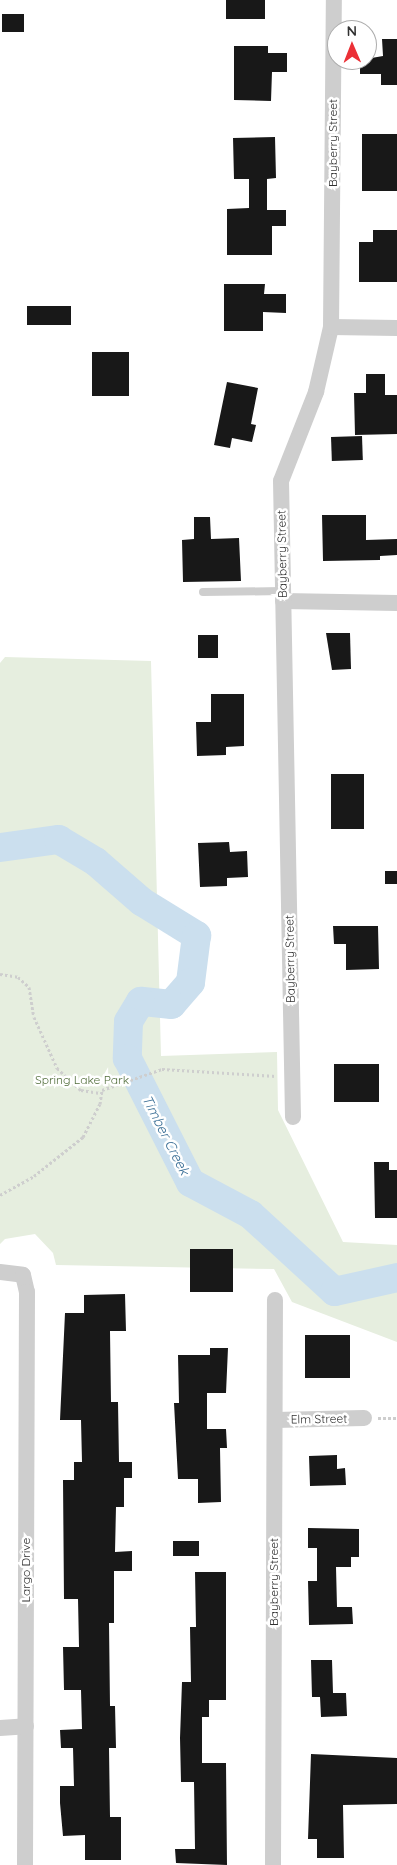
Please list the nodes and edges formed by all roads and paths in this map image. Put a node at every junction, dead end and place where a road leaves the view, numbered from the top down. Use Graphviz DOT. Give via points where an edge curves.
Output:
graph roads {
  1 [pos="334,0"];
  2 [pos="331,327"];
  3 [pos="397,328"];
  4 [pos="203,592"];
  5 [pos="282,596"];
  6 [pos="397,603"];
  7 [pos="0,974"];
  8 [pos="292,1076"];
  9 [pos="100,1093"];
  10 [pos="293,1117"];
  11 [pos="0,1195"];
  12 [pos="0,1272"];
  13 [pos="275,1300"];
  14 [pos="364,1418"];
  15 [pos="275,1420"];
  16 [pos="26,1726"];
  17 [pos="0,1728"];
  18 [pos="25,1865"];
  19 [pos="273,1865"];
  1 -- 2 [label="street, Bayberry Street"];
  2 -- 3 [label="street"];
  2 -- 5 [label="street, Bayberry Street" via="316,392 281,481"];
  4 -- 5 [label="lane"];
  5 -- 6 [label="street"];
  5 -- 8 [label="street, Bayberry Street"];
  7 -- 9 [label="path" via="18,976 29,987 34,1018 57,1068 81,1090"];
  8 -- 9 [label="path" via="199,1073 177,1068 153,1072"];
  8 -- 10 [label="street, Bayberry Street"];
  9 -- 11 [label="path" via="100,1104 83,1137 20,1186"];
  12 -- 16 [label="street, Largo Drive" via="22,1275 28,1323"];
  13 -- 15 [label="street, Bayberry Street"];
  14 -- 15 [label="street, Elm Street"];
  15 -- 19 [label="street, Bayberry Street"];
  16 -- 17 [label="street"];
  16 -- 18 [label="street, Largo Drive"];
}
